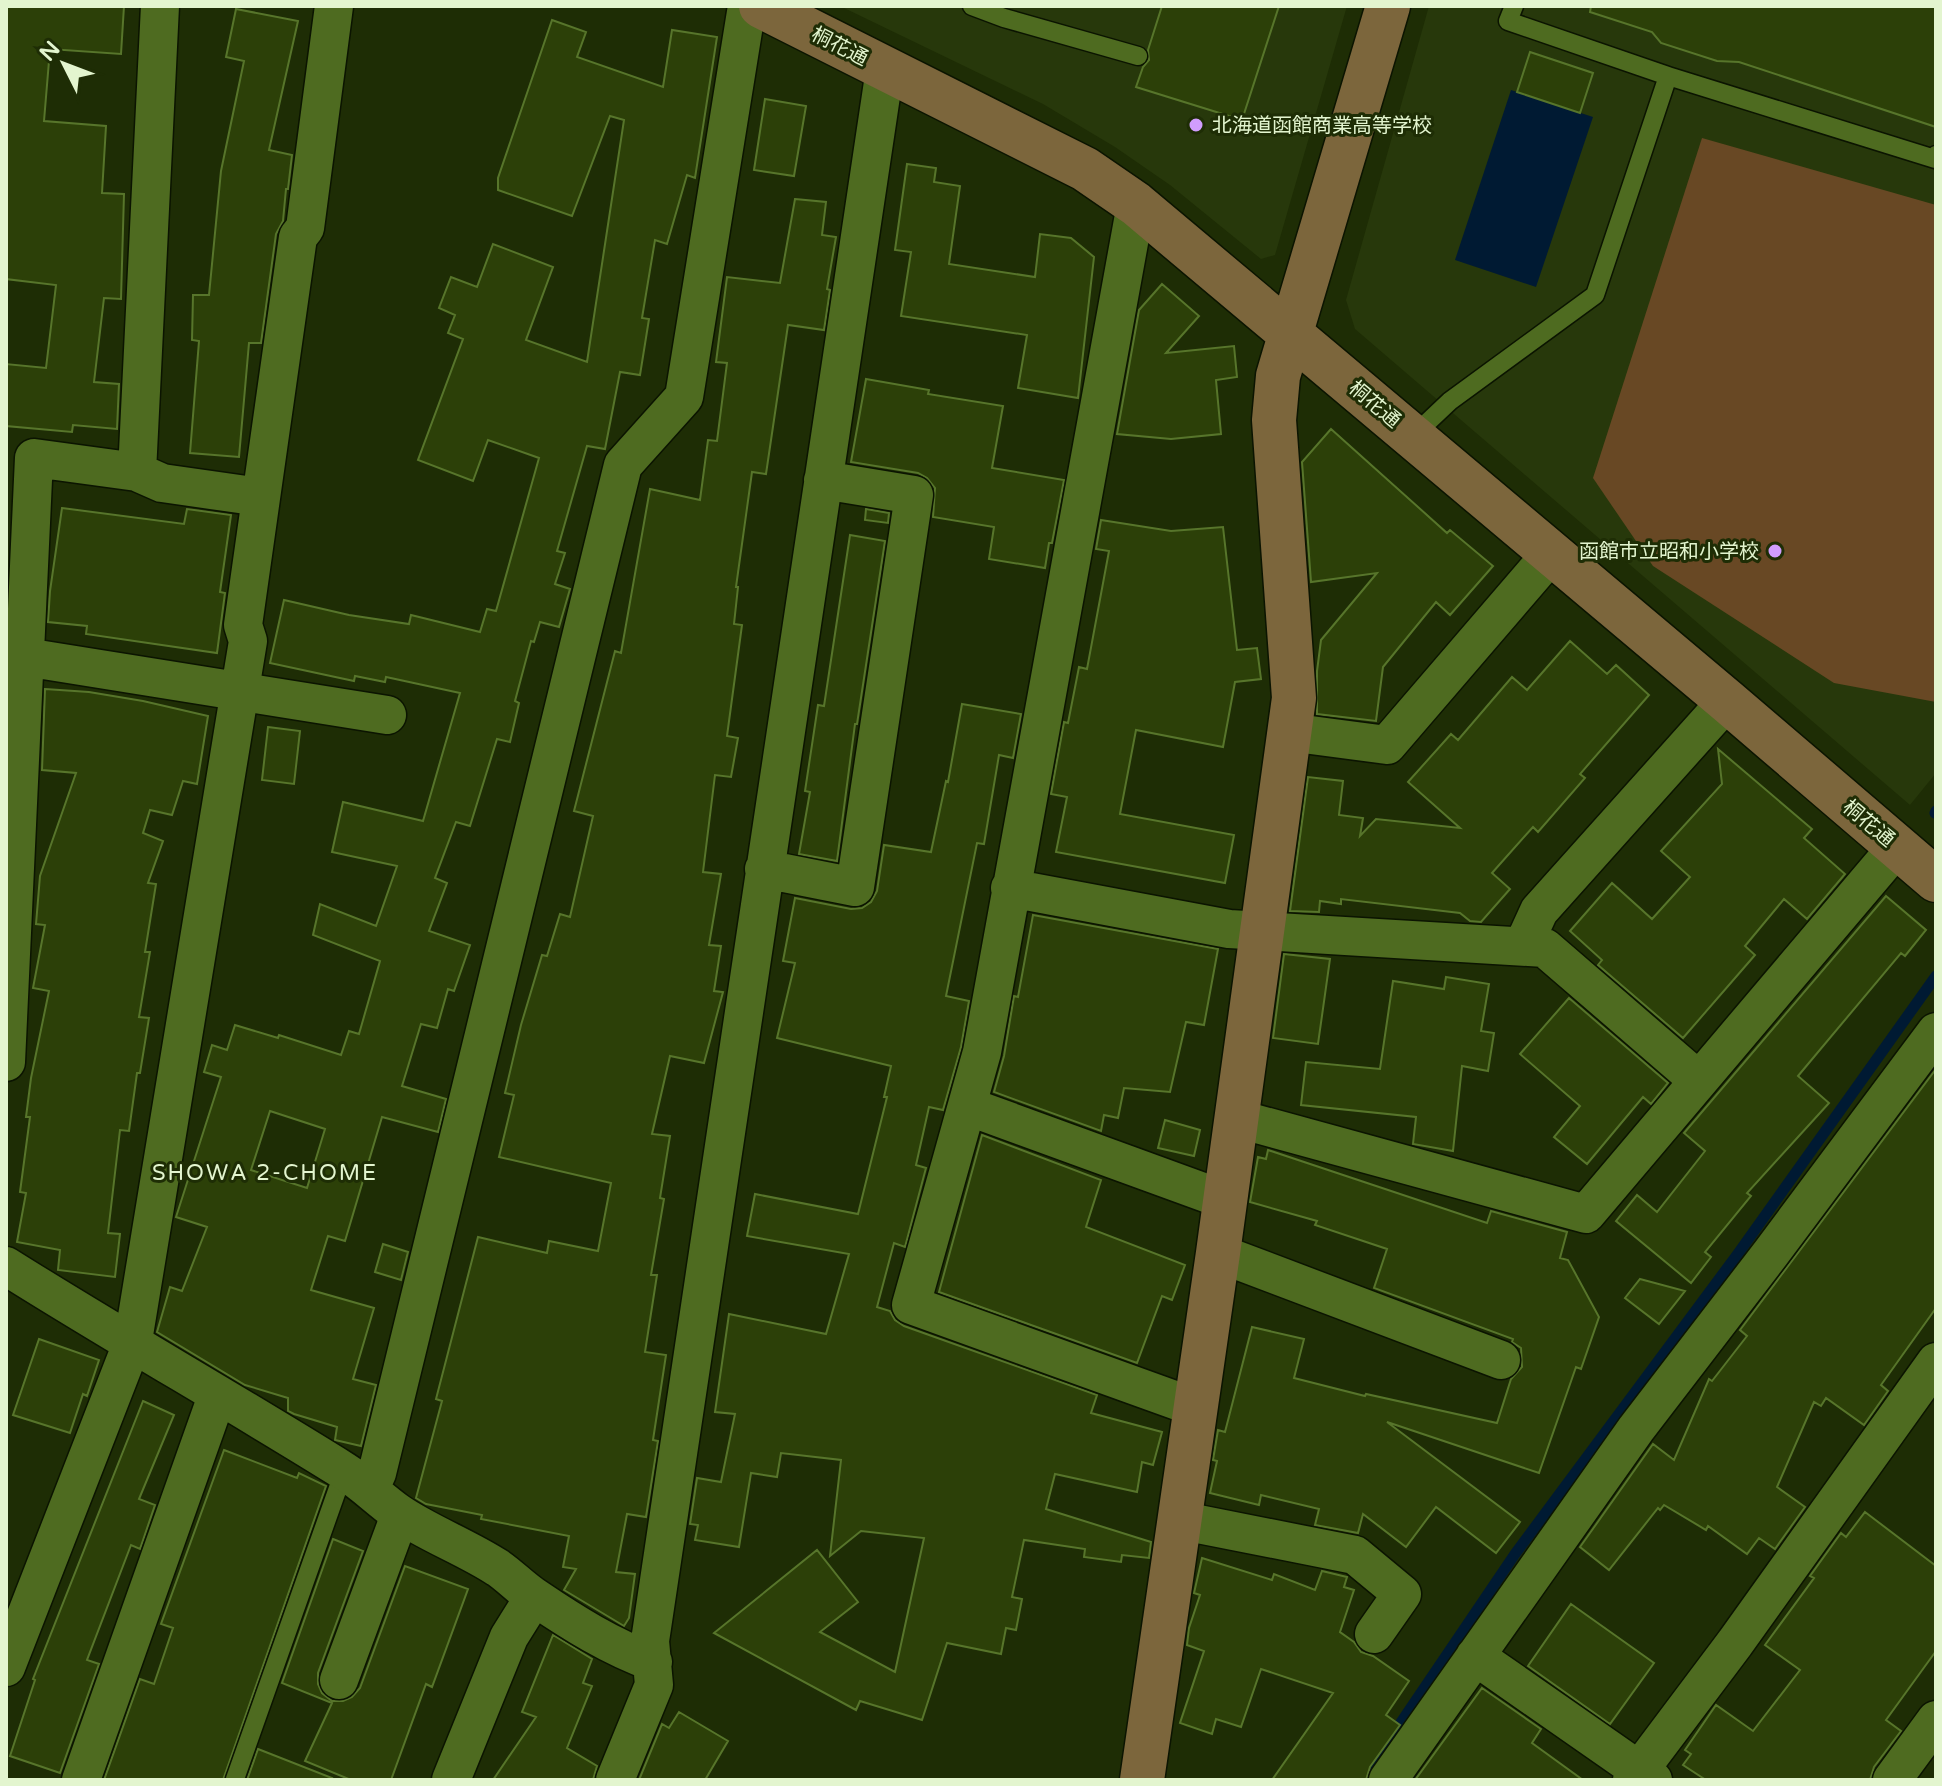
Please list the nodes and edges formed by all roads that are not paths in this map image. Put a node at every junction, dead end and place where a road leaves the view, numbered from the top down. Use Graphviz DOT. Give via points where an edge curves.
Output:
graph roads {
  1 [pos="160,6"];
  2 [pos="334,6"];
  3 [pos="747,6"];
  4 [pos="761,6"];
  5 [pos="972,6"];
  6 [pos="1388,6"];
  7 [pos="1514,6"];
  8 [pos="1138,56"];
  9 [pos="885,69"];
  10 [pos="1668,76"];
  11 [pos="1936,155"];
  12 [pos="1136,204"];
  13 [pos="1290,333"];
  14 [pos="1413,436"];
  15 [pos="137,472"];
  16 [pos="823,480"];
  17 [pos="260,497"];
  18 [pos="1552,553"];
  19 [pos="19,645"];
  20 [pos="240,691"];
  21 [pos="1727,701"];
  22 [pos="387,715"];
  23 [pos="1288,732"];
  24 [pos="1897,847"];
  25 [pos="764,869"];
  26 [pos="1936,880"];
  27 [pos="1010,888"];
  28 [pos="1262,930"];
  29 [pos="1523,946"];
  30 [pos="1936,1032"];
  31 [pos="6,1062"];
  32 [pos="1698,1080"];
  33 [pos="967,1106"];
  34 [pos="1235,1118"];
  35 [pos="1225,1200"];
  36 [pos="1218,1253"];
  37 [pos="6,1266"];
  38 [pos="133,1341"];
  39 [pos="1501,1360"];
  40 [pos="1936,1362"];
  41 [pos="217,1396"];
  42 [pos="1194,1407"];
  43 [pos="371,1490"];
  44 [pos="1178,1520"];
  45 [pos="534,1597"];
  46 [pos="1374,1634"];
  47 [pos="1475,1656"];
  48 [pos="653,1662"];
  49 [pos="6,1667"];
  50 [pos="339,1680"];
  51 [pos="1936,1720"];
  52 [pos="1641,1777"];
  53 [pos="235,1779"];
  54 [pos="81,1780"];
  55 [pos="451,1780"];
  56 [pos="615,1780"];
  57 [pos="1142,1780"];
  58 [pos="1388,1780"];
  59 [pos="1892,1780"];
  1 -- 15 [label="street"];
  2 -- 17 [label="street" via="305,228 298,237"];
  3 -- 43 [label="street" via="684,397 623,465"];
  4 -- 9 [label="street, 桐花通"];
  5 -- 8 [label="lane"];
  6 -- 13 [label="street"];
  7 -- 10 [label="lane" via="1508,21"];
  9 -- 12 [label="street, 桐花通" via="1085,169"];
  9 -- 16 [label="street"];
  10 -- 11 [label="lane" via="1935,159"];
  10 -- 14 [label="lane" via="1595,295 1450,401"];
  12 -- 13 [label="street, 桐花通"];
  12 -- 27 [label="street"];
  13 -- 14 [label="street, 桐花通"];
  13 -- 23 [label="street" via="1278,376 1274,420 1294,698"];
  14 -- 18 [label="street, 桐花通"];
  15 -- 17 [label="street" via="162,483"];
  15 -- 19 [label="street" via="34,458"];
  16 -- 25 [label="street"];
  16 -- 25 [label="street" via="914,495 855,887"];
  17 -- 20 [label="street"];
  18 -- 21 [label="street, 桐花通"];
  18 -- 23 [label="street" via="1387,745"];
  19 -- 20 [label="street"];
  19 -- 31 [label="street"];
  20 -- 22 [label="street"];
  20 -- 38 [label="street"];
  21 -- 24 [label="street, 桐花通"];
  21 -- 29 [label="street" via="1539,911"];
  23 -- 28 [label="street"];
  24 -- 26 [label="street, 桐花通"];
  24 -- 32 [label="street"];
  25 -- 48 [label="street" via="650,1641"];
  27 -- 28 [label="street" via="1229,929"];
  27 -- 33 [label="street" via="982,1052"];
  28 -- 29 [label="street"];
  28 -- 34 [label="street"];
  29 -- 32 [label="street" via="1545,948"];
  30 -- 47 [label="street" via="1636,1429"];
  32 -- 34 [label="street" via="1586,1214"];
  33 -- 35 [label="street"];
  33 -- 42 [label="street" via="911,1305"];
  34 -- 35 [label="street"];
  35 -- 36 [label="street"];
  36 -- 39 [label="street"];
  36 -- 42 [label="street"];
  37 -- 38 [label="street"];
  38 -- 41 [label="street"];
  38 -- 49 [label="street"];
  40 -- 52 [label="street"];
  41 -- 43 [label="street"];
  41 -- 54 [label="street"];
  42 -- 44 [label="street"];
  43 -- 45 [label="street" via="499,1569"];
  43 -- 50 [label="street" via="396,1526"];
  43 -- 53 [label="lane"];
  44 -- 46 [label="street" via="1355,1555 1402,1594"];
  44 -- 57 [label="street"];
  45 -- 48 [label="street" via="618,1650"];
  45 -- 55 [label="street" via="509,1637"];
  47 -- 52 [label="street"];
  47 -- 58 [label="street"];
  48 -- 56 [label="street" via="654,1685"];
  51 -- 59 [label="street"];
}
